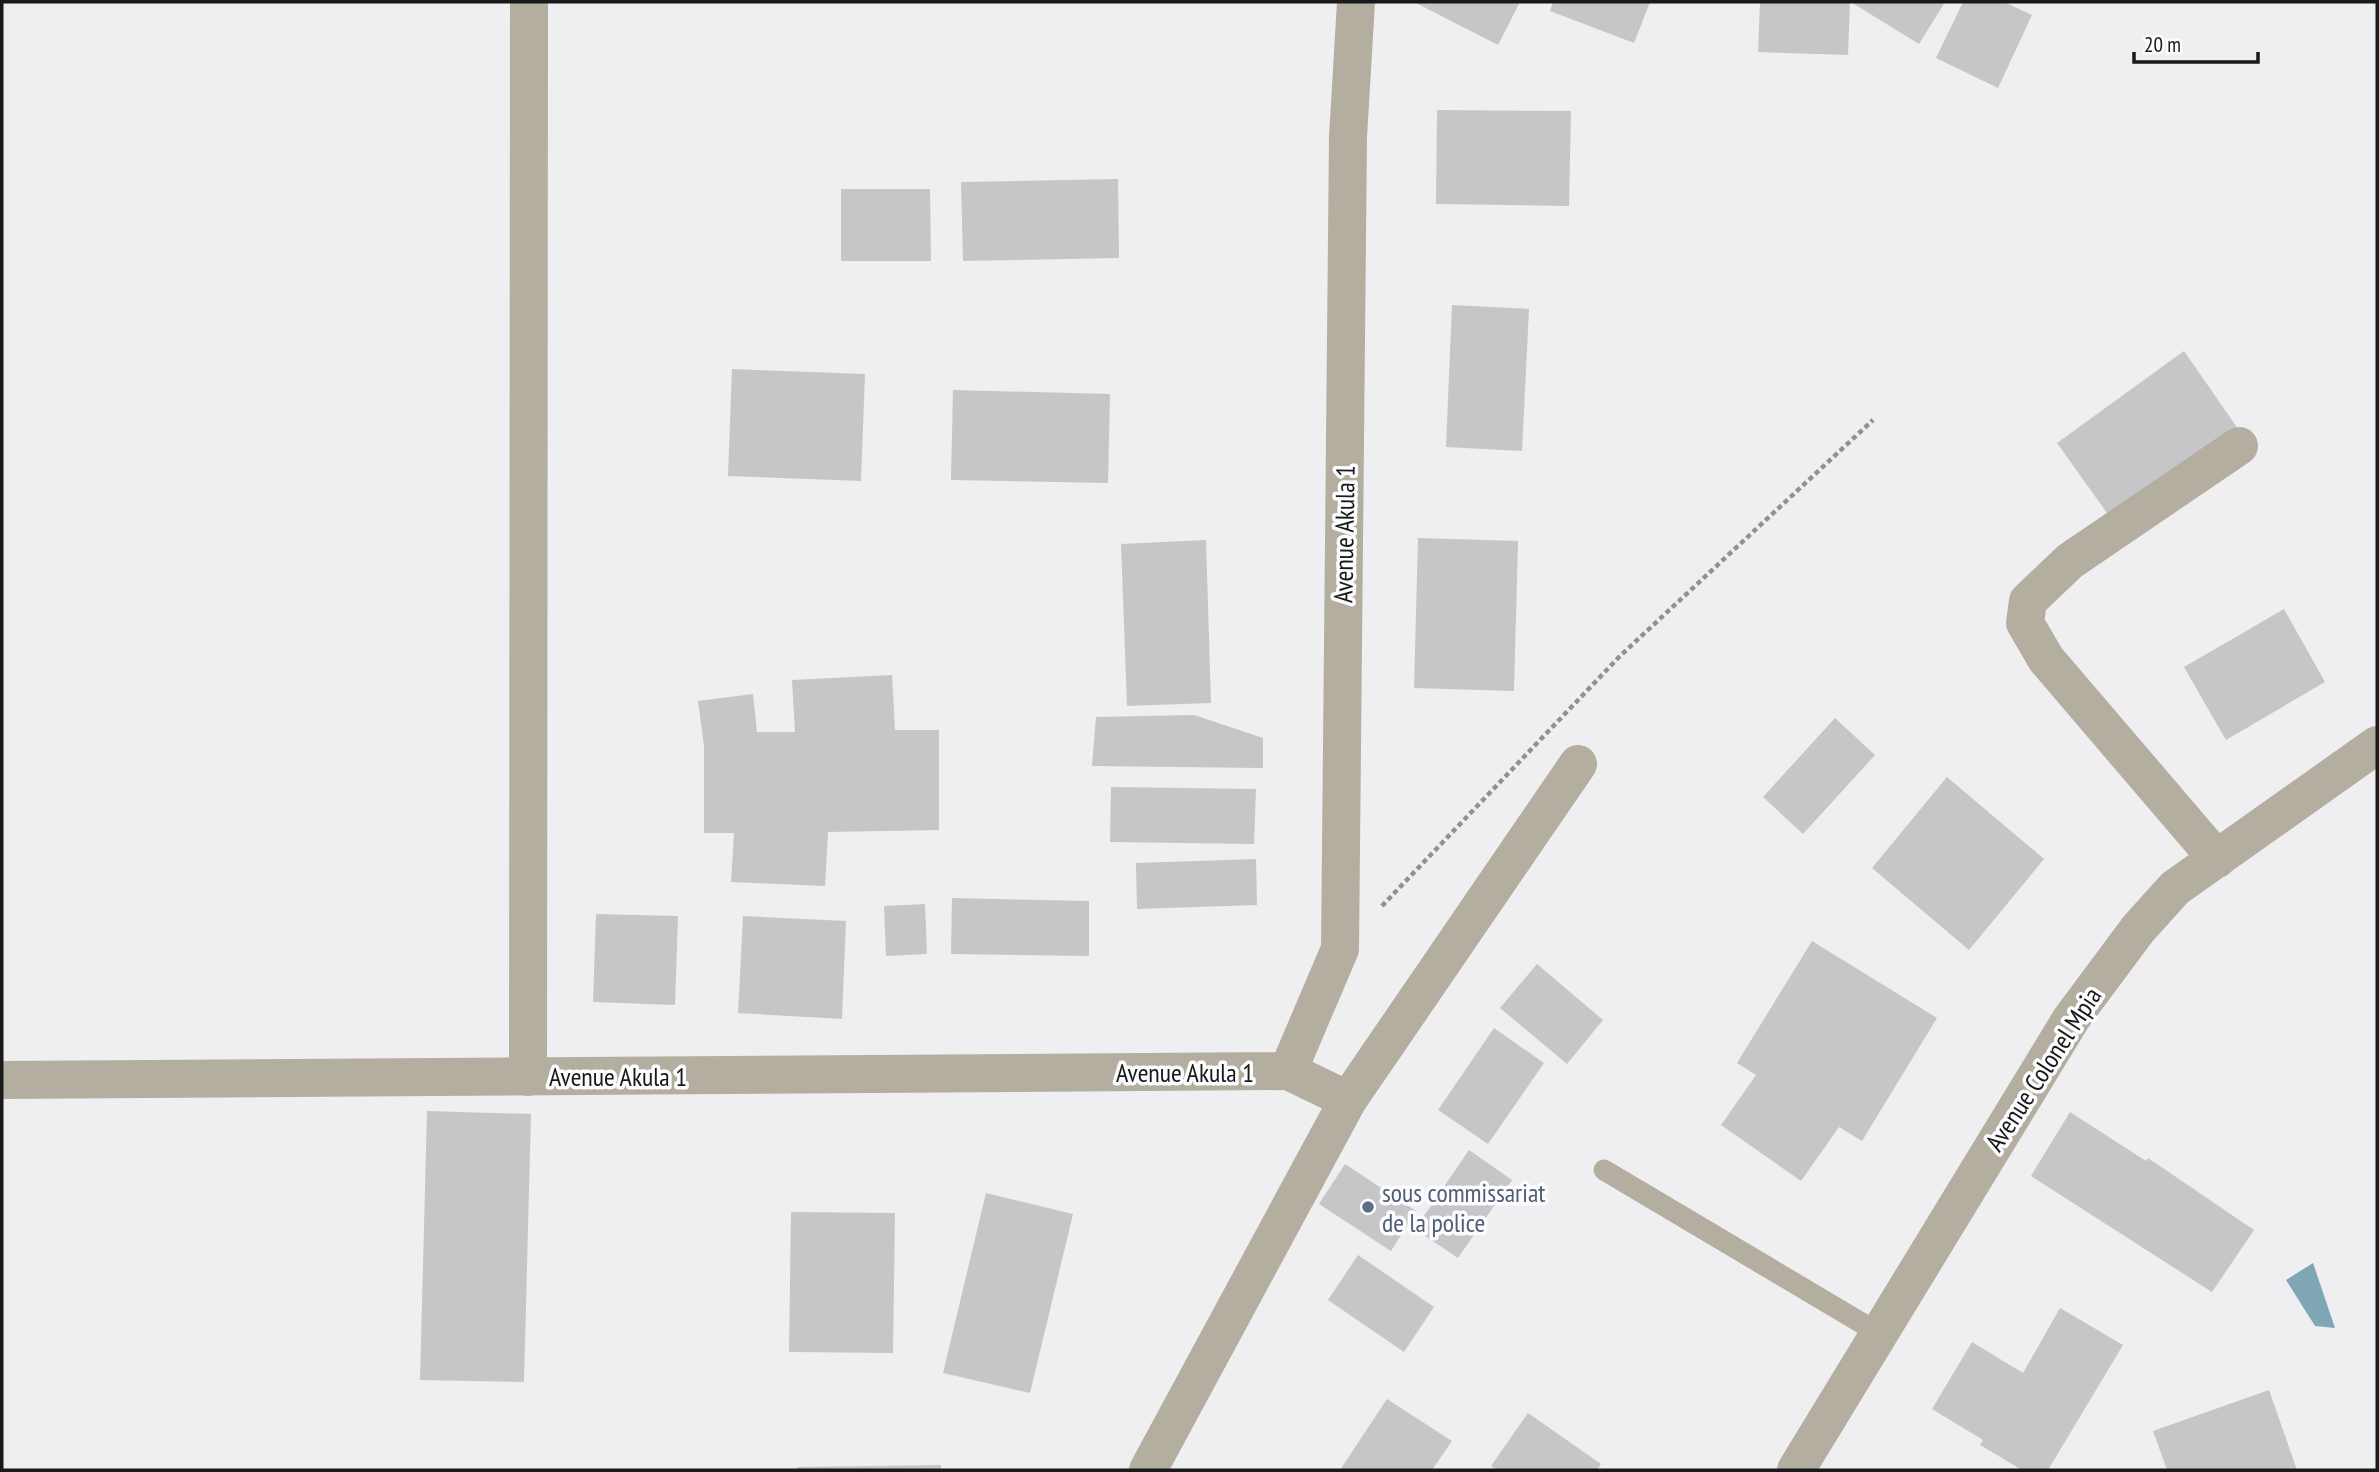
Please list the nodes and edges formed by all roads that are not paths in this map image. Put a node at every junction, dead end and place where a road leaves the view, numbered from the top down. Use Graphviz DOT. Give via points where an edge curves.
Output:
graph roads {
  1 [pos="529,2"];
  2 [pos="1356,2"];
  3 [pos="2239,446"];
  4 [pos="2377,745"];
  5 [pos="1578,764"];
  6 [pos="2217,859"];
  7 [pos="1288,1071"];
  8 [pos="528,1077"];
  9 [pos="2,1080"];
  10 [pos="1348,1100"];
  11 [pos="1604,1170"];
  12 [pos="1880,1334"];
  13 [pos="1148,1470"];
  14 [pos="1796,1470"];
  1 -- 8 [label="street"];
  2 -- 7 [label="street, Avenue Akula 1" via="1348,137 1340,950"];
  3 -- 6 [label="street" via="2070,561 2028,601 2025,623 2046,659"];
  4 -- 6 [label="street, Avenue Colonel Mpia"];
  5 -- 10 [label="street"];
  6 -- 12 [label="street, Avenue Colonel Mpia" via="2175,888 2071,1019"];
  7 -- 8 [label="street, Avenue Akula 1"];
  7 -- 10 [label="street"];
  8 -- 9 [label="street, Avenue Akula 1"];
  10 -- 13 [label="street"];
  11 -- 12 [label="lane"];
  12 -- 14 [label="street, Avenue Colonel Mpia"];
}
